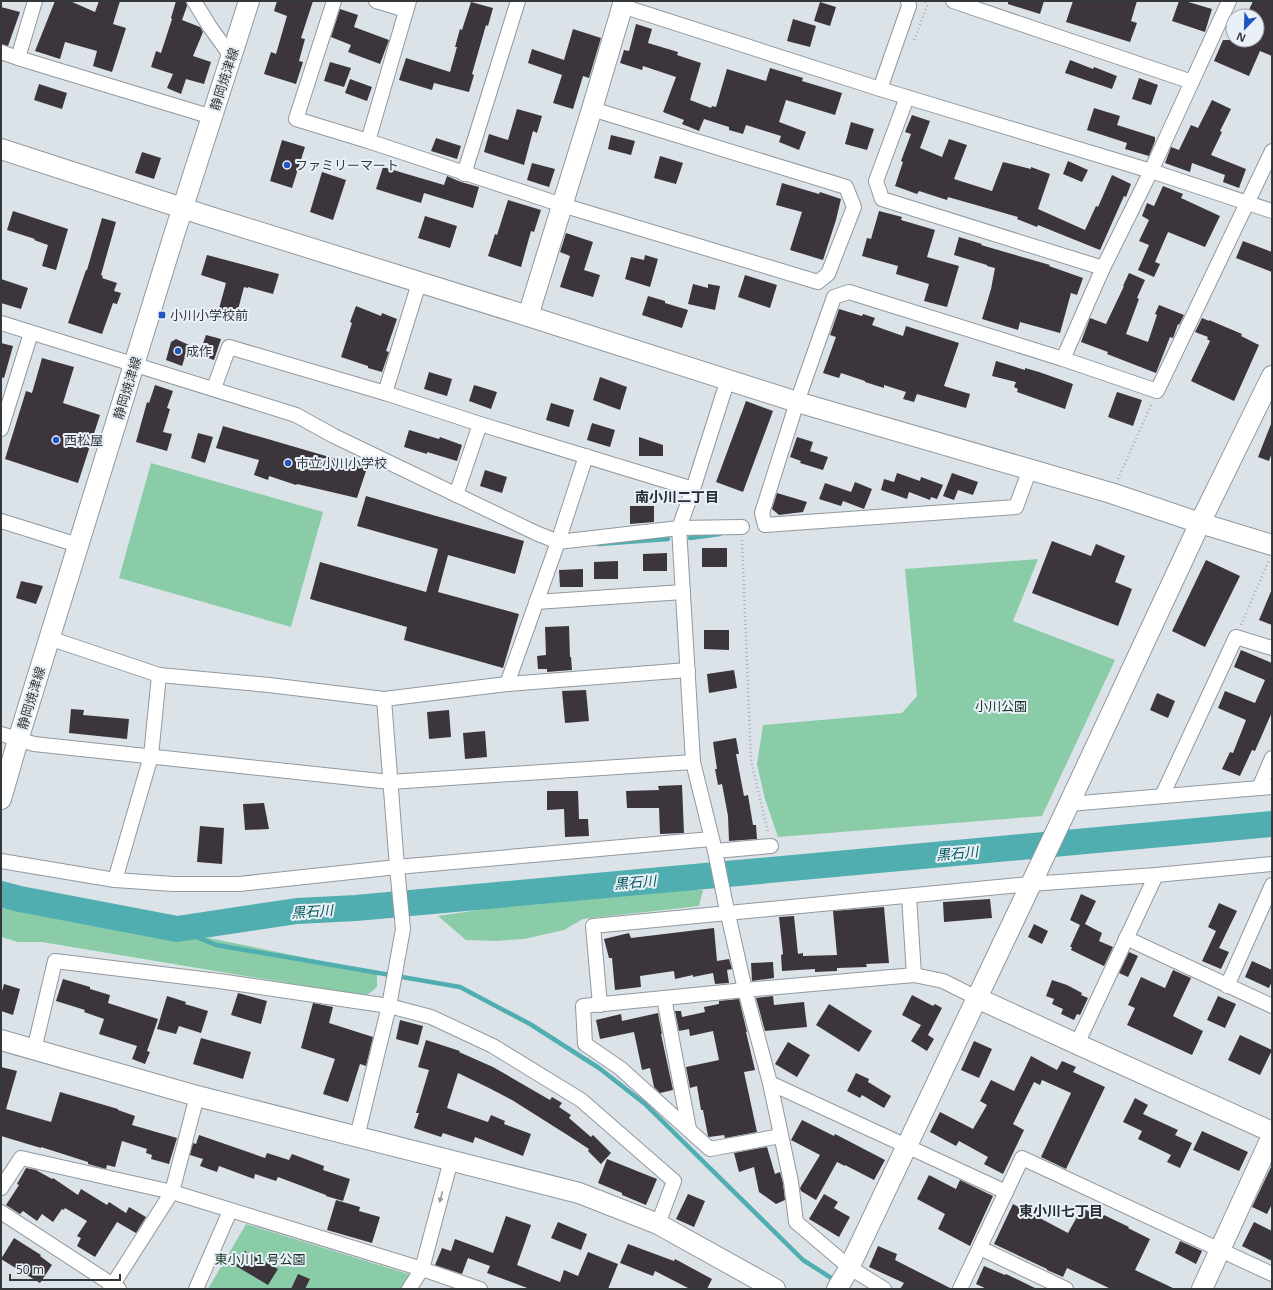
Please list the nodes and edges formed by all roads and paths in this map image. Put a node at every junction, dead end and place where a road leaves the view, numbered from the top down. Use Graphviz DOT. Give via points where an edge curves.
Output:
graph roads {
  1 [pos="35,1"];
  2 [pos="194,1"];
  3 [pos="249,1"];
  4 [pos="334,1"];
  5 [pos="376,1"];
  6 [pos="518,1"];
  7 [pos="908,1"];
  8 [pos="953,1"];
  9 [pos="1230,1"];
  10 [pos="623,4"];
  11 [pos="408,5"];
  12 [pos="1,52"];
  13 [pos="231,56"];
  14 [pos="18,58"];
  15 [pos="1192,82"];
  16 [pos="880,89"];
  17 [pos="907,97"];
  18 [pos="592,109"];
  19 [pos="212,117"];
  20 [pos="368,141"];
  21 [pos="1,149"];
  22 [pos="1272,151"];
  23 [pos="1151,171"];
  24 [pos="464,174"];
  25 [pos="1246,204"];
  26 [pos="562,205"];
  27 [pos="183,208"];
  28 [pos="1272,212"];
  29 [pos="1103,268"];
  30 [pos="419,283"];
  31 [pos="528,316"];
  32 [pos="1,323"];
  33 [pos="31,333"];
  34 [pos="1063,359"];
  35 [pos="134,365"];
  36 [pos="1272,376"];
  37 [pos="728,379"];
  38 [pos="214,388"];
  39 [pos="1157,392"];
  40 [pos="385,393"];
  41 [pos="797,402"];
  42 [pos="4,406"];
  43 [pos="480,424"];
  44 [pos="1,429"];
  45 [pos="586,456"];
  46 [pos="1030,469"];
  47 [pos="693,489"];
  48 [pos="1111,493"];
  49 [pos="456,495"];
  50 [pos="1,521"];
  51 [pos="1200,523"];
  52 [pos="742,527"];
  53 [pos="678,528"];
  54 [pos="558,542"];
  55 [pos="78,545"];
  56 [pos="1272,545"];
  57 [pos="1272,553"];
  58 [pos="683,592"];
  59 [pos="536,602"];
  60 [pos="1236,637"];
  61 [pos="49,638"];
  62 [pos="1272,648"];
  63 [pos="688,670"];
  64 [pos="159,675"];
  65 [pos="507,684"];
  66 [pos="384,699"];
  67 [pos="10,737"];
  68 [pos="151,756"];
  69 [pos="1272,758"];
  70 [pos="692,762"];
  71 [pos="390,782"];
  72 [pos="1265,788"];
  73 [pos="1162,796"];
  74 [pos="1,799"];
  75 [pos="1069,804"];
  76 [pos="771,846"];
  77 [pos="714,850"];
  78 [pos="1,861"];
  79 [pos="1272,864"];
  80 [pos="397,867"];
  81 [pos="1156,875"];
  82 [pos="1032,879"];
  83 [pos="115,880"];
  84 [pos="1272,885"];
  85 [pos="909,896"];
  86 [pos="726,907"];
  87 [pos="1126,938"];
  88 [pos="914,975"];
  89 [pos="1227,986"];
  90 [pos="745,990"];
  91 [pos="664,998"];
  92 [pos="977,998"];
  93 [pos="600,1005"];
  94 [pos="389,1006"];
  95 [pos="1272,1006"];
  96 [pos="1,1040"];
  97 [pos="1077,1044"];
  98 [pos="34,1050"];
  99 [pos="770,1083"];
  100 [pos="197,1096"];
  101 [pos="689,1129"];
  102 [pos="1272,1132"];
  103 [pos="781,1136"];
  104 [pos="1272,1136"];
  105 [pos="357,1137"];
  106 [pos="907,1146"];
  107 [pos="451,1160"];
  108 [pos="1,1188"];
  109 [pos="172,1192"];
  110 [pos="1006,1192"];
  111 [pos="230,1211"];
  112 [pos="1,1212"];
  113 [pos="658,1224"];
  114 [pos="980,1248"];
  115 [pos="1220,1250"];
  116 [pos="422,1269"];
  117 [pos="1272,1274"];
  118 [pos="844,1276"];
  119 [pos="114,1288"];
  120 [pos="196,1289"];
  121 [pos="409,1289"];
  122 [pos="480,1289"];
  123 [pos="775,1289"];
  124 [pos="884,1289"];
  125 [pos="960,1289"];
  126 [pos="1066,1289"];
  127 [pos="1202,1289"];
  1 -- 14 [label="street"];
  2 -- 13 [label="street"];
  3 -- 13 [label="street, 静岡焼津線"];
  4 -- 20 [label="street" via="296,119"];
  5 -- 11 [label="street"];
  6 -- 24 [label="street"];
  7 -- 16 [label="street" via="909,6"];
  8 -- 15 [label="street"];
  9 -- 15 [label="street"];
  10 -- 16 [label="street"];
  10 -- 18 [label="street"];
  11 -- 20 [label="street"];
  12 -- 14 [label="street"];
  13 -- 19 [label="street, 静岡焼津線"];
  14 -- 19 [label="street"];
  15 -- 23 [label="street"];
  16 -- 17 [label="street"];
  17 -- 23 [label="street"];
  17 -- 29 [label="street" via="876,181 882,199"];
  18 -- 26 [label="street"];
  18 -- 26 [label="street" via="846,187 854,207 828,274 818,282"];
  19 -- 27 [label="street, 静岡焼津線"];
  20 -- 24 [label="street"];
  21 -- 27 [label="street"];
  22 -- 25 [label="street"];
  23 -- 25 [label="street"];
  23 -- 29 [label="street"];
  24 -- 26 [label="street"];
  25 -- 28 [label="street"];
  25 -- 39 [label="street"];
  26 -- 31 [label="street"];
  27 -- 30 [label="street"];
  27 -- 35 [label="street, 静岡焼津線"];
  29 -- 34 [label="street"];
  30 -- 31 [label="street"];
  30 -- 40 [label="street"];
  31 -- 37 [label="street"];
  32 -- 33 [label="street"];
  33 -- 35 [label="street"];
  33 -- 42 [label="street"];
  34 -- 39 [label="street"];
  34 -- 41 [label="street" via="849,292 834,297"];
  35 -- 38 [label="street"];
  35 -- 55 [label="street, 静岡焼津線"];
  36 -- 51 [label="street"];
  37 -- 41 [label="street"];
  37 -- 47 [label="street"];
  38 -- 40 [label="street" via="229,347"];
  38 -- 49 [label="street" via="296,415"];
  39 -- 48 [label="path"];
  40 -- 43 [label="street"];
  41 -- 46 [label="street"];
  41 -- 46 [label="street" via="762,513 765,525 1016,506"];
  42 -- 44 [label="street"];
  43 -- 45 [label="street"];
  43 -- 49 [label="street"];
  45 -- 47 [label="street"];
  45 -- 54 [label="street"];
  46 -- 48 [label="street"];
  47 -- 53 [label="street"];
  48 -- 51 [label="street"];
  49 -- 54 [label="street"];
  50 -- 55 [label="street"];
  51 -- 56 [label="street"];
  51 -- 75 [label="street"];
  52 -- 53 [label="street"];
  52 -- 76 [label="path" via="751,761"];
  53 -- 54 [label="street"];
  53 -- 58 [label="street"];
  54 -- 59 [label="street"];
  55 -- 61 [label="street, 静岡焼津線"];
  57 -- 60 [label="path"];
  58 -- 59 [label="street"];
  58 -- 63 [label="street"];
  59 -- 65 [label="street"];
  60 -- 62 [label="street"];
  60 -- 73 [label="street"];
  61 -- 64 [label="street"];
  61 -- 67 [label="street, 静岡焼津線"];
  63 -- 65 [label="street"];
  63 -- 70 [label="street"];
  64 -- 66 [label="street"];
  64 -- 68 [label="street"];
  65 -- 66 [label="street"];
  66 -- 71 [label="street"];
  67 -- 68 [label="street" via="34,744"];
  67 -- 74 [label="street, 静岡焼津線"];
  68 -- 71 [label="street"];
  68 -- 83 [label="street"];
  69 -- 72 [label="street"];
  70 -- 71 [label="street"];
  70 -- 77 [label="street"];
  71 -- 80 [label="street"];
  72 -- 73 [label="street"];
  73 -- 75 [label="street"];
  75 -- 82 [label="street"];
  76 -- 77 [label="street"];
  77 -- 80 [label="street"];
  77 -- 86 [label="street"];
  78 -- 83 [label="street"];
  79 -- 81 [label="street"];
  80 -- 83 [label="street" via="238,884 172,884"];
  80 -- 94 [label="street" via="403,929"];
  81 -- 82 [label="street"];
  81 -- 87 [label="street"];
  82 -- 85 [label="street"];
  82 -- 92 [label="street"];
  84 -- 89 [label="street"];
  85 -- 86 [label="street"];
  85 -- 88 [label="street"];
  86 -- 90 [label="street"];
  86 -- 93 [label="street" via="593,926"];
  87 -- 89 [label="street"];
  87 -- 97 [label="street"];
  88 -- 90 [label="street"];
  88 -- 92 [label="street" via="943,981"];
  89 -- 95 [label="street"];
  90 -- 91 [label="street"];
  90 -- 99 [label="street"];
  91 -- 93 [label="street"];
  91 -- 101 [label="street"];
  92 -- 97 [label="street"];
  92 -- 106 [label="street"];
  93 -- 101 [label="street" via="583,1006 585,1044 620,1068"];
  94 -- 98 [label="street" via="219,981 55,961"];
  94 -- 105 [label="street"];
  94 -- 113 [label="street" via="431,1017 493,1046 581,1100 674,1180"];
  96 -- 98 [label="street"];
  97 -- 102 [label="street"];
  98 -- 100 [label="street"];
  99 -- 103 [label="street"];
  99 -- 106 [label="street"];
  100 -- 105 [label="street"];
  100 -- 109 [label="street"];
  101 -- 103 [label="street" via="710,1149"];
  103 -- 118 [label="street" via="796,1222"];
  104 -- 115 [label="street"];
  105 -- 107 [label="street"];
  106 -- 110 [label="street"];
  106 -- 118 [label="street"];
  107 -- 113 [label="street" via="580,1193"];
  107 -- 116 [label="street, one-way"];
  108 -- 109 [label="street" via="21,1158"];
  109 -- 111 [label="street"];
  109 -- 119 [label="street"];
  110 -- 114 [label="street"];
  110 -- 115 [label="street" via="1022,1158"];
  111 -- 116 [label="street"];
  111 -- 120 [label="street"];
  112 -- 119 [label="street"];
  113 -- 123 [label="street"];
  114 -- 125 [label="street"];
  114 -- 126 [label="street"];
  115 -- 117 [label="street"];
  115 -- 127 [label="street"];
  116 -- 121 [label="street"];
  116 -- 122 [label="street"];
  118 -- 124 [label="street"];
}
